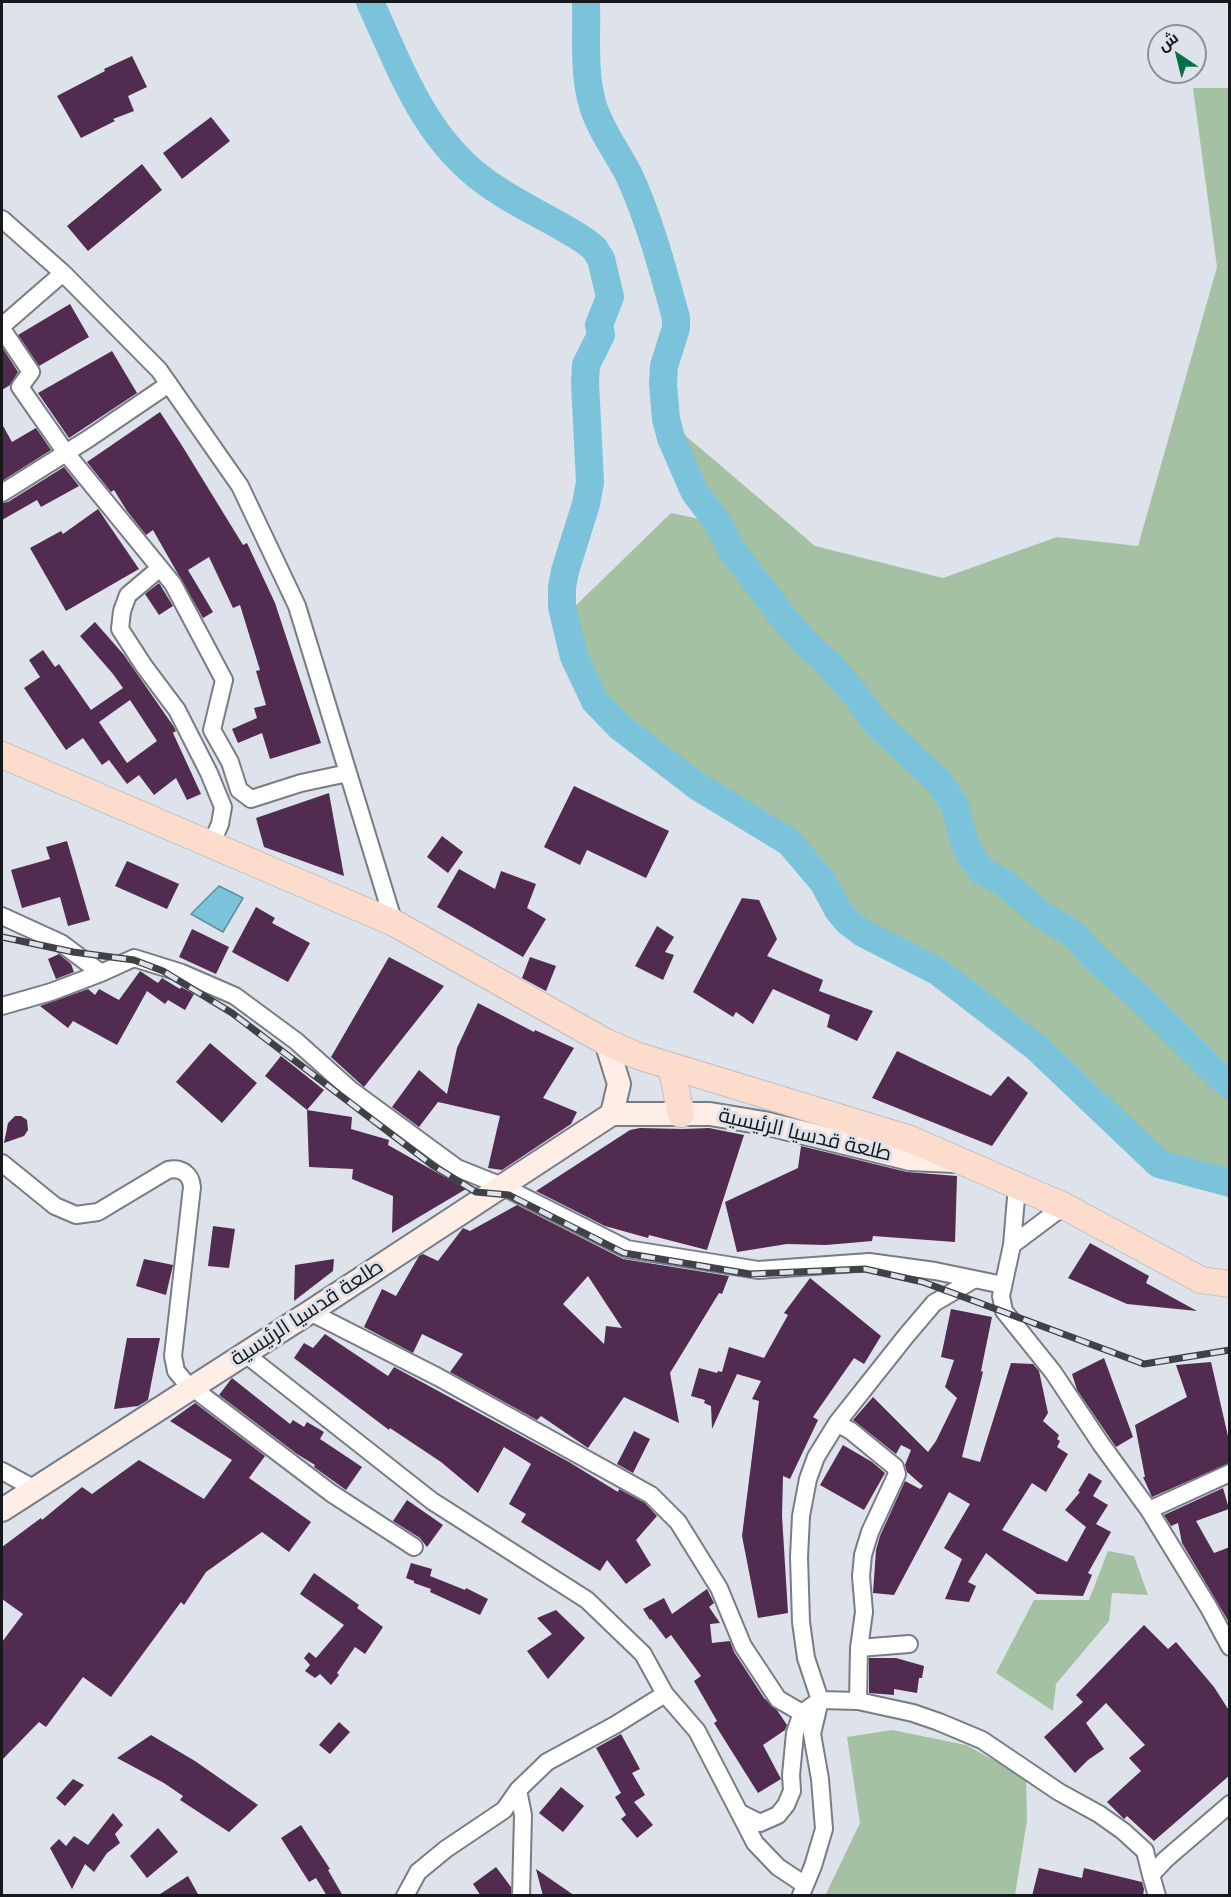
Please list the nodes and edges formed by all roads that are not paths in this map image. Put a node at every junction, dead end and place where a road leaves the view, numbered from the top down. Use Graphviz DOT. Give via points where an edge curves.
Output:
graph roads {
  1 [pos="2,219"];
  2 [pos="63,273"];
  3 [pos="2,328"];
  4 [pos="170,384"];
  5 [pos="66,453"];
  6 [pos="2,493"];
  7 [pos="160,568"];
  8 [pos="2,756"];
  9 [pos="348,773"];
  10 [pos="211,845"];
  11 [pos="2,916"];
  12 [pos="394,923"];
  13 [pos="101,973"];
  14 [pos="2,1006"];
  15 [pos="606,1042"];
  16 [pos="671,1066"];
  17 [pos="612,1114"];
  18 [pos="681,1114"];
  19 [pos="961,1161"];
  20 [pos="2,1163"];
  21 [pos="502,1186"];
  22 [pos="1017,1186"];
  23 [pos="1064,1206"];
  24 [pos="1012,1245"];
  25 [pos="973,1280"];
  26 [pos="1230,1284"];
  27 [pos="1004,1285"];
  28 [pos="310,1312"];
  29 [pos="244,1353"];
  30 [pos="192,1387"];
  31 [pos="837,1423"];
  32 [pos="2,1471"];
  33 [pos="1230,1473"];
  34 [pos="34,1489"];
  35 [pos="2,1510"];
  36 [pos="1149,1510"];
  37 [pos="414,1547"];
  38 [pos="909,1644"];
  39 [pos="1230,1647"];
  40 [pos="859,1648"];
  41 [pos="665,1694"];
  42 [pos="820,1700"];
  43 [pos="858,1701"];
  44 [pos="802,1713"];
  45 [pos="518,1790"];
  46 [pos="1230,1804"];
  47 [pos="740,1813"];
  48 [pos="1151,1875"];
  49 [pos="802,1890"];
  50 [pos="405,1896"];
  51 [pos="521,1896"];
  52 [pos="1157,1896"];
  1 -- 2 [label="street"];
  2 -- 3 [label="street"];
  2 -- 4 [label="street"];
  3 -- 5 [label="street" via="31,372 20,387"];
  4 -- 5 [label="street"];
  4 -- 9 [label="street" via="240,486 297,606"];
  5 -- 6 [label="street"];
  5 -- 7 [label="street"];
  7 -- 9 [label="street" via="173,584 224,680 212,730 230,762 239,790 252,799"];
  7 -- 10 [label="street" via="128,596 120,628 177,710 209,773 223,807"];
  8 -- 10 [label="main road"];
  9 -- 12 [label="street"];
  10 -- 12 [label="main road"];
  11 -- 13 [label="street" via="62,943"];
  12 -- 15 [label="main road"];
  13 -- 14 [label="street"];
  13 -- 21 [label="street" via="134,958 182,973 234,996 457,1168"];
  15 -- 16 [label="main road"];
  15 -- 17 [label="main road" via="619,1084"];
  16 -- 18 [label="main road"];
  16 -- 19 [label="main road" via="910,1139"];
  17 -- 18 [label="main road, طلعة قدسيا الرئيسية"];
  17 -- 21 [label="main road, طلعة قدسيا الرئيسية"];
  18 -- 19 [label="main road, طلعة قدسيا الرئيسية" via="710,1114 764,1123 910,1159"];
  19 -- 22 [label="main road"];
  20 -- 30 [label="street" via="55,1206 76,1215 98,1212 168,1170 178,1169 190,1178 173,1356 180,1378"];
  21 -- 25 [label="street" via="627,1249 758,1270 869,1262 935,1270"];
  21 -- 28 [label="main road, طلعة قدسيا الرئيسية"];
  22 -- 23 [label="main road"];
  22 -- 24 [label="street"];
  23 -- 24 [label="street"];
  23 -- 26 [label="main road" via="1201,1280"];
  24 -- 27 [label="street"];
  25 -- 27 [label="street"];
  25 -- 31 [label="street" via="934,1303"];
  27 -- 36 [label="street" via="1004,1311 1053,1372"];
  28 -- 29 [label="main road, طلعة قدسيا الرئيسية"];
  28 -- 44 [label="street" via="438,1377 651,1495 678,1522 719,1588 743,1646 778,1699"];
  29 -- 30 [label="main road, طلعة قدسيا الرئيسية"];
  29 -- 41 [label="street" via="432,1501 586,1600 643,1654"];
  30 -- 34 [label="main road, طلعة قدسيا الرئيسية"];
  30 -- 37 [label="street" via="331,1493"];
  31 -- 40 [label="street" via="895,1467 897,1474 863,1555 863,1627"];
  31 -- 42 [label="street" via="816,1457 801,1516 801,1622 806,1658"];
  32 -- 34 [label="street"];
  33 -- 36 [label="street"];
  34 -- 35 [label="main road, طلعة قدسيا الرئيسية"];
  36 -- 39 [label="street"];
  38 -- 40 [label="street"];
  40 -- 43 [label="street"];
  41 -- 45 [label="street" via="547,1762"];
  41 -- 47 [label="street" via="697,1731"];
  42 -- 43 [label="street"];
  42 -- 44 [label="street"];
  42 -- 49 [label="street" via="812,1734 824,1829"];
  43 -- 48 [label="street" via="913,1713 982,1740 1123,1831 1145,1851"];
  44 -- 47 [label="street" via="795,1733 792,1791 786,1805 778,1815 760,1823"];
  45 -- 50 [label="street" via="504,1810 418,1872"];
  45 -- 51 [label="street" via="523,1815"];
  46 -- 48 [label="street"];
  47 -- 49 [label="street" via="754,1843"];
  48 -- 52 [label="street"];
}
